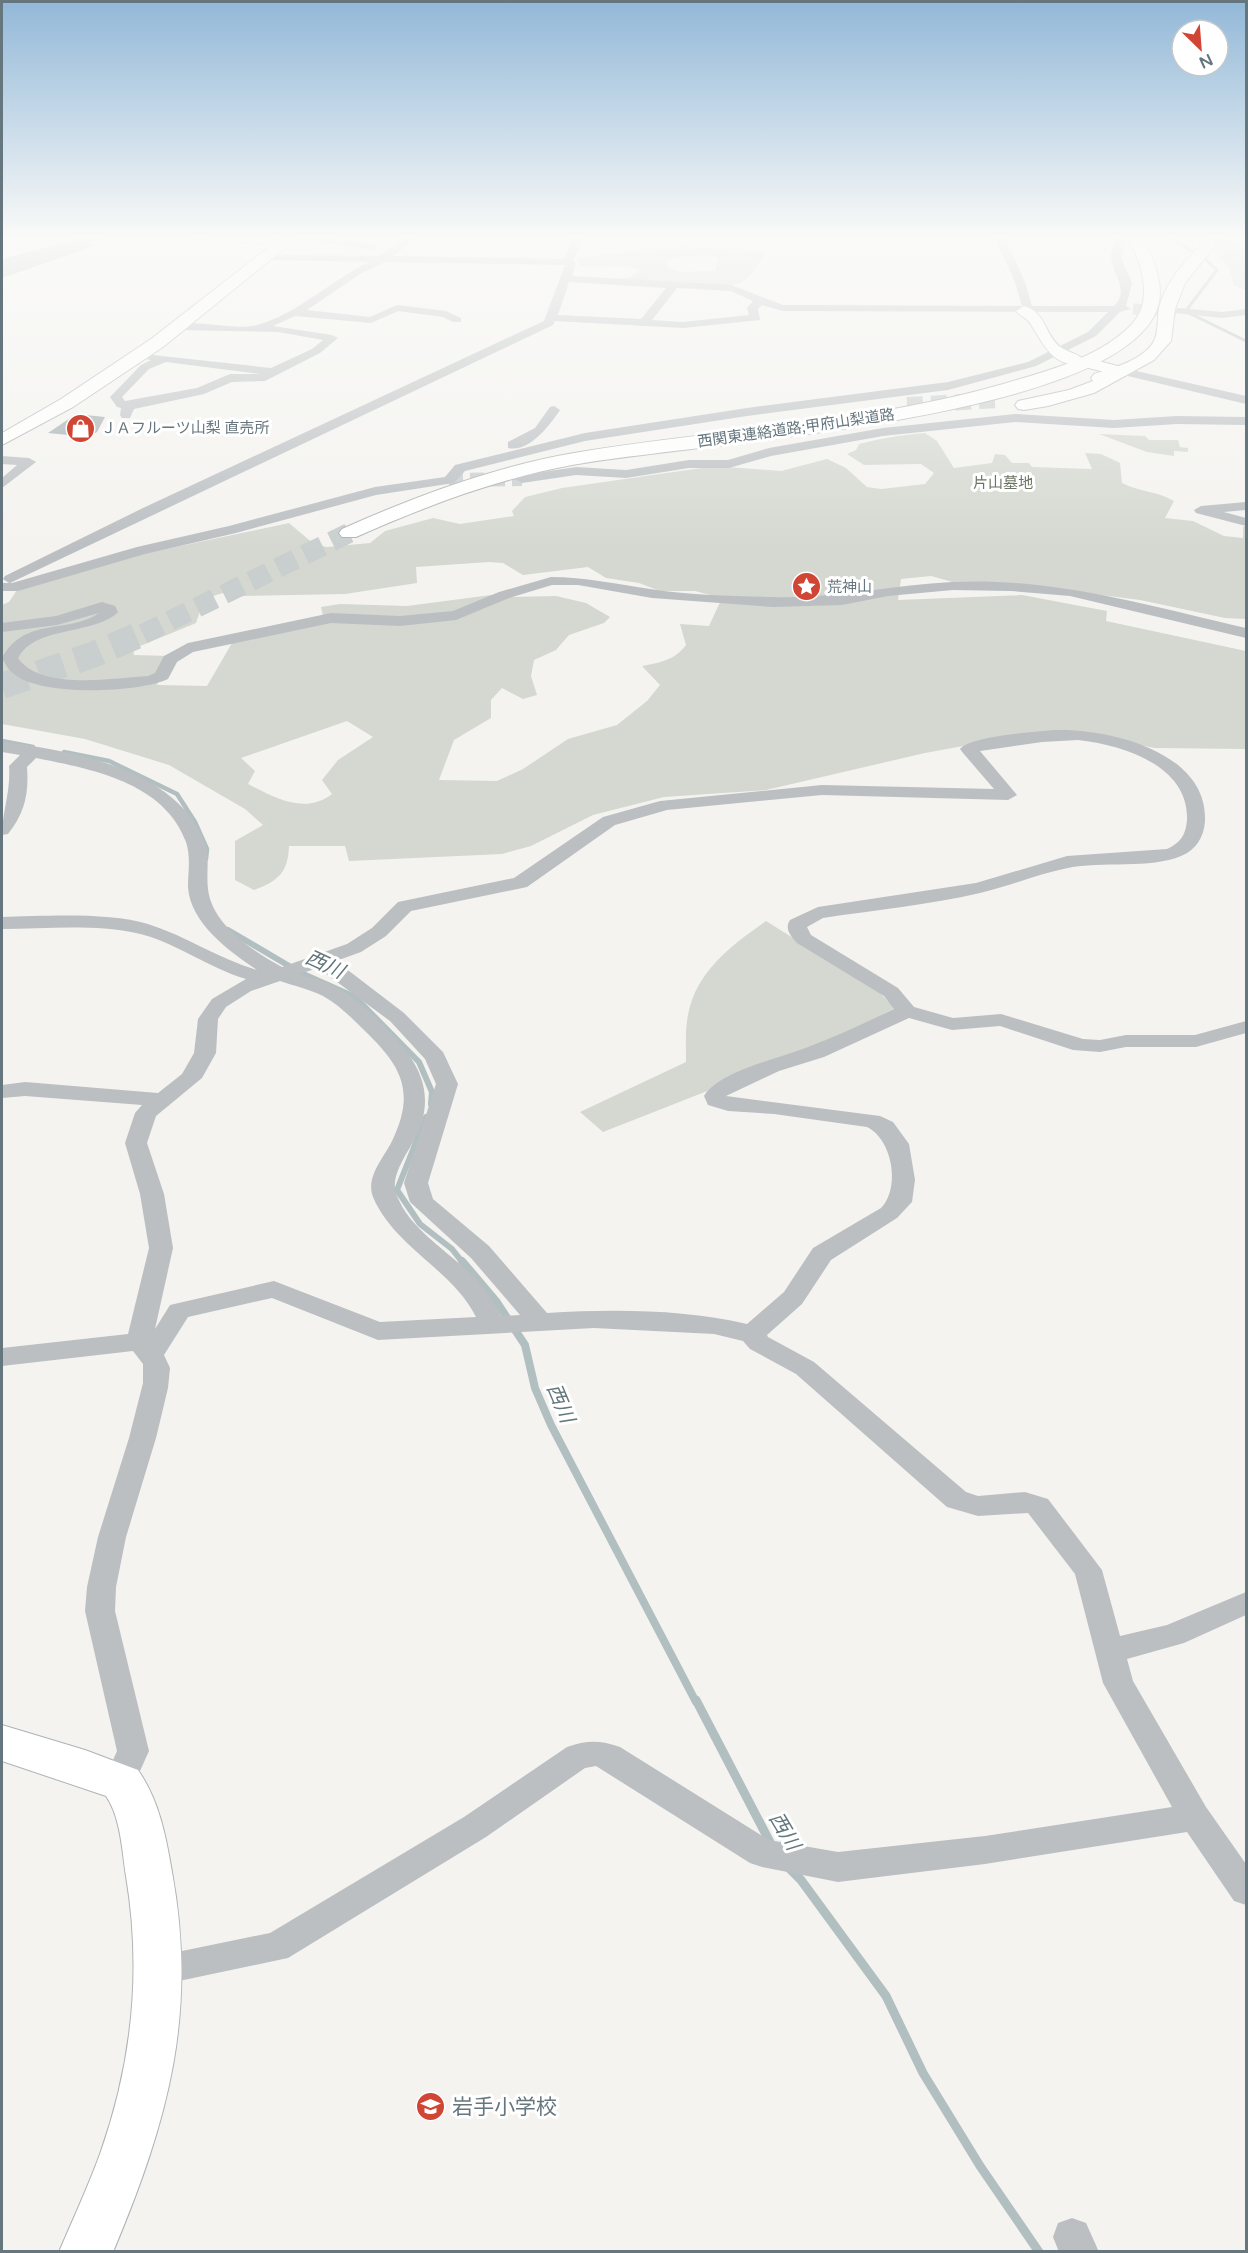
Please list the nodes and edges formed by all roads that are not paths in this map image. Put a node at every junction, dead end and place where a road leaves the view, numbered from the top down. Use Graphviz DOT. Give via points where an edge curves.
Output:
graph roads {
  1 [pos="161,339"];
  2 [pos="331,339"];
  3 [pos="515,339"];
  4 [pos="1045,339"];
  5 [pos="1083,339"];
  6 [pos="1124,339"];
  7 [pos="1163,339"];
  8 [pos="1056,354"];
  9 [pos="139,355"];
  10 [pos="165,358"];
  11 [pos="1119,371"];
  12 [pos="273,372"];
  13 [pos="261,378"];
  14 [pos="234,392"];
  15 [pos="1000,400"];
  16 [pos="1246,400"];
  17 [pos="907,405"];
  18 [pos="128,406"];
  19 [pos="554,410"];
  20 [pos="125,419"];
  21 [pos="1246,421"];
  22 [pos="2,440"];
  23 [pos="596,455"];
  24 [pos="495,458"];
  25 [pos="2,460"];
  26 [pos="547,464"];
  27 [pos="522,479"];
  28 [pos="2,484"];
  29 [pos="1246,506"];
  30 [pos="1246,522"];
  31 [pos="349,533"];
  32 [pos="2,585"];
  33 [pos="2,627"];
  34 [pos="1246,633"];
  35 [pos="2,747"];
  36 [pos="33,752"];
  37 [pos="2,830"];
  38 [pos="2,923"];
  39 [pos="321,960"];
  40 [pos="274,977"];
  41 [pos="907,1011"];
  42 [pos="1246,1027"];
  43 [pos="2,1091"];
  44 [pos="163,1100"];
  45 [pos="541,1323"];
  46 [pos="492,1325"];
  47 [pos="753,1334"];
  48 [pos="146,1348"];
  49 [pos="2,1358"];
  50 [pos="1246,1603"];
  51 [pos="1109,1651"];
  52 [pos="2,1743"];
  53 [pos="120,1781"];
  54 [pos="1195,1817"];
  55 [pos="1246,1890"];
  56 [pos="160,1969"];
  57 [pos="86,2252"];
  1 -- 9 [label="highway"];
  2 -- 12 [label="street" via="316,351"];
  3 -- 32 [label="street"];
  4 -- 8 [label="street"];
  5 -- 8 [label="street"];
  6 -- 23 [label="highway, 西関東連絡道路;甲府山梨道路" via="1058,374 966,401 890,416"];
  7 -- 11 [label="highway" via="1148,357"];
  8 -- 11 [label="street"];
  8 -- 24 [label="street" via="948,386 646,426"];
  9 -- 10 [label="street"];
  9 -- 22 [label="highway"];
  10 -- 12 [label="street"];
  10 -- 18 [label="street" via="145,367 116,397"];
  11 -- 15 [label="highway" via="1057,391"];
  11 -- 16 [label="street"];
  11 -- 23 [label="highway" via="1111,380 1083,390 997,410"];
  12 -- 13 [label="street"];
  13 -- 14 [label="street"];
  13 -- 18 [label="street" via="230,378 200,391"];
  17 -- 26 [label="highway" via="636,445"];
  18 -- 20 [label="street"];
  19 -- 24 [label="street" via="539,431"];
  21 -- 27 [label="street" via="1114,424 1015,418 883,432 769,452 729,464 689,464 626,474 576,471"];
  23 -- 26 [label="highway, 西関東連絡道路;甲府山梨道路"];
  24 -- 32 [label="street" via="460,468 449,480 389,488 142,550 13,588"];
  25 -- 28 [label="street" via="29,462"];
  26 -- 31 [label="highway, 西関東連絡道路;甲府山梨道路" via="440,494"];
  29 -- 30 [label="street" via="1201,510"];
  33 -- 34 [label="street" via="57,620 102,607 110,609 98,621 34,636 15,646 12,664 36,681 61,684 151,681 162,676 170,659 188,648 331,618 400,621 456,615 551,581 652,594 772,602 842,600 953,586 1020,588 1085,595"];
  35 -- 36 [label="street"];
  36 -- 37 [label="street" via="18,766 21,794"];
  36 -- 40 [label="street" via="109,772 155,791 169,803 190,830 198,852 198,891 219,929"];
  38 -- 40 [label="street" via="140,928 236,970"];
  39 -- 40 [label="street"];
  39 -- 41 [label="street" via="354,948 379,932 405,906 520,883 609,822 666,805 822,790 1008,795 969,749 1078,735 1142,751 1177,774 1196,805 1192,840 1183,850 1067,862 978,888 818,914 797,924 804,939 891,992"];
  39 -- 45 [label="street" via="397,1017 435,1057 447,1084 416,1183 422,1202 480,1252"];
  40 -- 44 [label="street" via="243,987 219,1003 208,1019 205,1053 191,1078"];
  40 -- 46 [label="street" via="312,983 333,993 359,1014 407,1065 415,1088 415,1109 408,1134 382,1187 402,1226 465,1281 484,1304"];
  41 -- 42 [label="street" via="952,1024 1001,1020 1082,1045 1100,1046 1126,1041 1196,1041"];
  41 -- 47 [label="street" via="816,1052 771,1066 715,1096 728,1104 872,1121 885,1127 898,1144 903,1180 900,1202 889,1213 822,1254 793,1298"];
  43 -- 44 [label="street" via="24,1089"];
  44 -- 48 [label="street" via="146,1113 136,1143 152,1194 161,1248"];
  45 -- 46 [label="street"];
  45 -- 47 [label="street" via="594,1318 714,1325"];
  46 -- 48 [label="street" via="378,1331 274,1289 179,1311"];
  47 -- 51 [label="street" via="759,1343 805,1368 957,1500 978,1506 1025,1502 1038,1506 1088,1570"];
  48 -- 49 [label="street"];
  48 -- 53 [label="street" via="158,1372 140,1455 119,1511 100,1593 100,1611 133,1751"];
  50 -- 51 [label="street" via="1173,1635"];
  51 -- 54 [label="street" via="1118,1683"];
  52 -- 53 [label="street"];
  53 -- 56 [label="street" via="133,1800 148,1865 156,1907"];
  54 -- 55 [label="street"];
  54 -- 56 [label="street" via="985,1850 838,1867 762,1853 609,1756 597,1753 578,1756 475,1827 276,1947"];
  56 -- 57 [label="street" via="146,2091 131,2145"];
}
